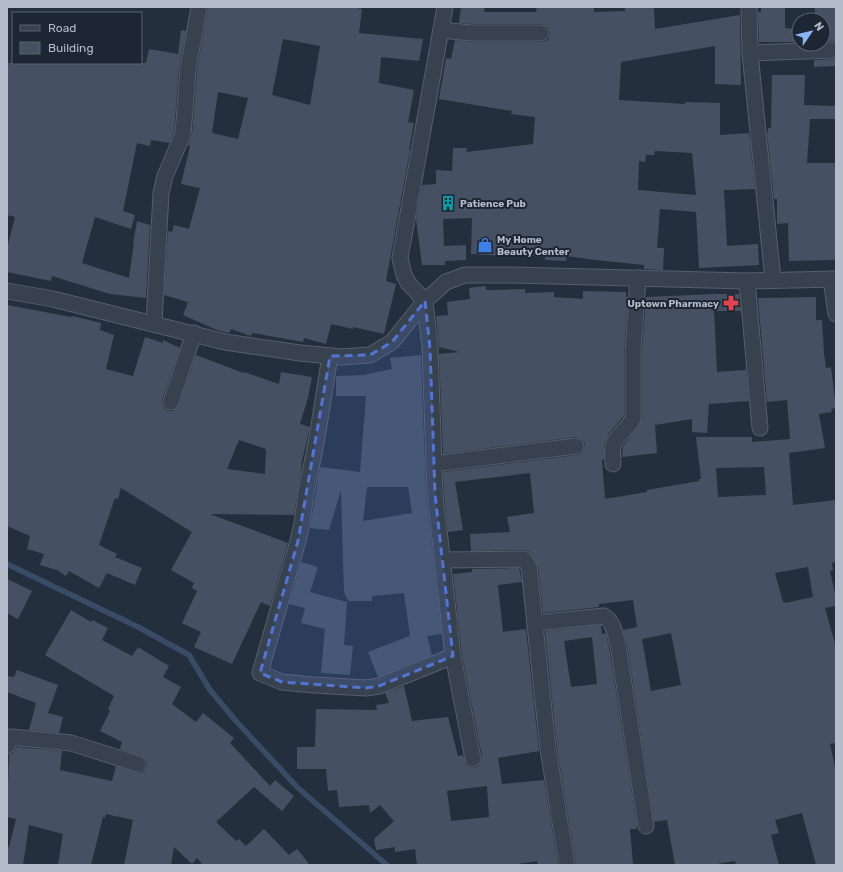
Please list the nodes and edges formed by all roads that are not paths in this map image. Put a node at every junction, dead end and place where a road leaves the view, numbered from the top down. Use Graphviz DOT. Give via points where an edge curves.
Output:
graph roads {
  1 [pos="200,7"];
  2 [pos="445,7"];
  3 [pos="749,7"];
  4 [pos="441,30"];
  5 [pos="541,33"];
  6 [pos="836,50"];
  7 [pos="750,52"];
  8 [pos="638,278"];
  9 [pos="834,279"];
  10 [pos="773,280"];
  11 [pos="747,281"];
  12 [pos="7,291"];
  13 [pos="424,300"];
  14 [pos="836,314"];
  15 [pos="154,323"];
  16 [pos="194,333"];
  17 [pos="330,356"];
  18 [pos="171,402"];
  19 [pos="760,428"];
  20 [pos="576,446"];
  21 [pos="434,464"];
  22 [pos="612,464"];
  23 [pos="442,560"];
  24 [pos="535,622"];
  25 [pos="453,656"];
  26 [pos="7,746"];
  27 [pos="472,760"];
  28 [pos="138,764"];
  29 [pos="646,826"];
  30 [pos="567,865"];
  1 -- 15 [label="street" via="188,69 183,134 161,192"];
  2 -- 4 [label="street"];
  3 -- 7 [label="street"];
  4 -- 5 [label="street" via="471,33"];
  4 -- 13 [label="street" via="400,258 404,275"];
  6 -- 7 [label="street"];
  7 -- 10 [label="street"];
  8 -- 11 [label="street"];
  8 -- 13 [label="street" via="465,275 446,282"];
  8 -- 22 [label="street" via="633,352 633,418 616,440"];
  9 -- 10 [label="street"];
  9 -- 14 [label="street"];
  10 -- 11 [label="street"];
  11 -- 19 [label="street"];
  12 -- 15 [label="street" via="53,298"];
  13 -- 17 [label="street" via="392,342 370,355 341,358"];
  13 -- 21 [label="street" via="430,348"];
  15 -- 16 [label="street"];
  16 -- 17 [label="street" via="225,342"];
  16 -- 18 [label="street"];
  17 -- 25 [label="street" via="298,541 260,673 282,682 366,688 379,686"];
  20 -- 21 [label="street"];
  21 -- 23 [label="street"];
  23 -- 24 [label="street" via="524,559 529,567"];
  23 -- 25 [label="street"];
  24 -- 29 [label="street" via="604,616 609,619 618,645"];
  24 -- 30 [label="street" via="548,749"];
  25 -- 27 [label="street"];
  26 -- 28 [label="street" via="11,737 71,743"];
}
